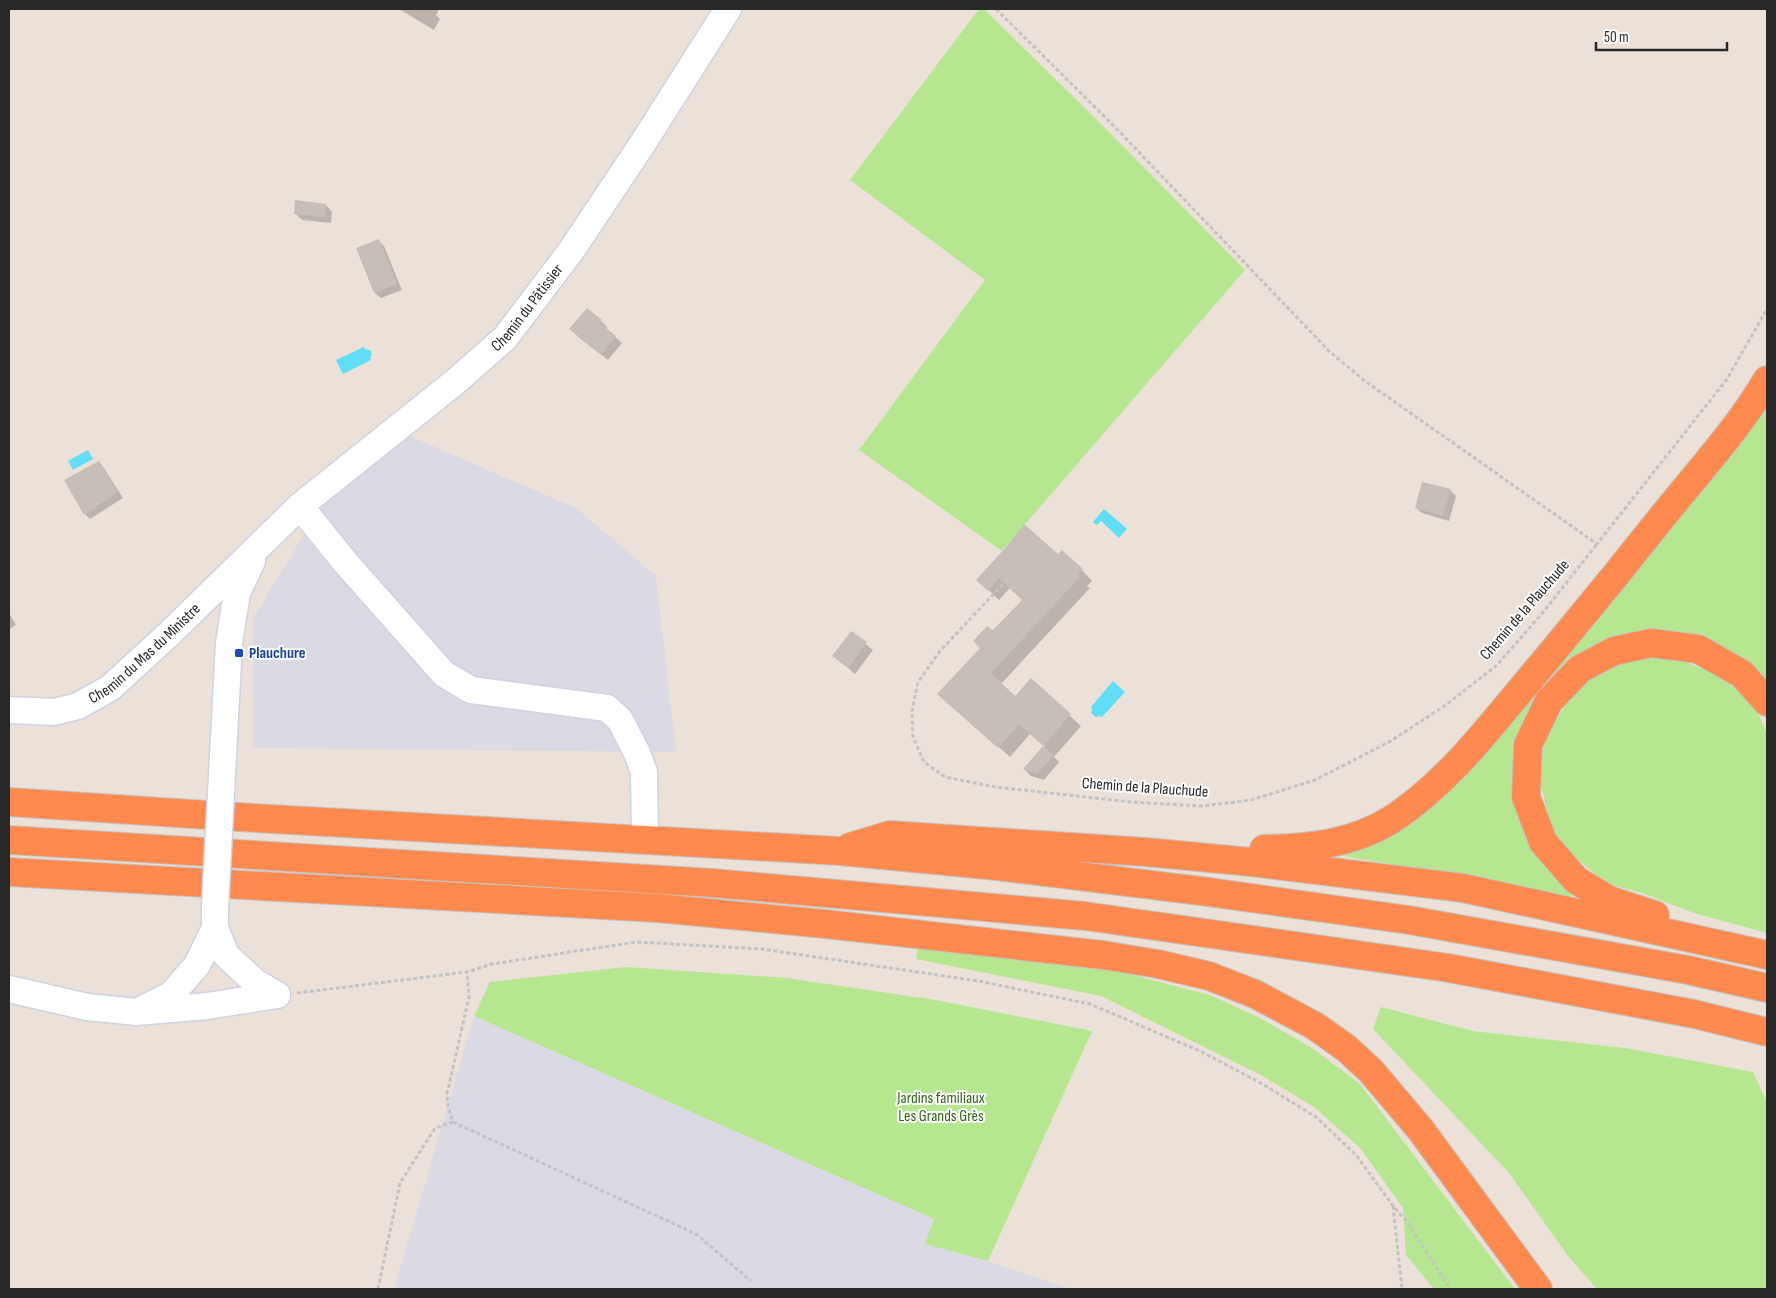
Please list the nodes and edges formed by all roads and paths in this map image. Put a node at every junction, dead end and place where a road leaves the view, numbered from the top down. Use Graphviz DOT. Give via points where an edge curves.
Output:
graph roads {
  1 [pos="728,9"];
  2 [pos="996,9"];
  3 [pos="1767,310"];
  4 [pos="1767,380"];
  5 [pos="300,506"];
  6 [pos="1597,544"];
  7 [pos="259,547"];
  8 [pos="1016,570"];
  9 [pos="1767,702"];
  10 [pos="9,710"];
  11 [pos="9,802"];
  12 [pos="9,840"];
  13 [pos="644,840"];
  14 [pos="840,851"];
  15 [pos="1146,852"];
  16 [pos="9,872"];
  17 [pos="215,917"];
  18 [pos="1731,947"];
  19 [pos="1767,955"];
  20 [pos="467,972"];
  21 [pos="1767,988"];
  22 [pos="9,989"];
  23 [pos="277,995"];
  24 [pos="137,1012"];
  25 [pos="1767,1032"];
  26 [pos="453,1122"];
  27 [pos="1393,1206"];
  28 [pos="751,1281"];
  29 [pos="378,1289"];
  30 [pos="1402,1289"];
  31 [pos="1450,1289"];
  32 [pos="1538,1289"];
  1 -- 5 [label="street, Chemin du Pâtissier" via="571,251 506,338"];
  2 -- 6 [label="path" via="1113,125 1330,352 1365,381"];
  3 -- 6 [label="path, Chemin de la Plauchude" via="1726,379"];
  4 -- 15 [label="highway" via="1731,434 1562,640 1460,762 1412,806 1367,832 1337,843 1263,849 1182,846"];
  5 -- 7 [label="street, Chemin du Pâtissier"];
  5 -- 13 [label="street" via="444,674 471,690 607,708 620,720 644,772"];
  6 -- 8 [label="path, Chemin de la Plauchude" via="1497,665 1446,705 1389,742 1315,780 1251,800 1201,806 996,787 945,777 924,762 913,738 912,710 918,682 940,651"];
  7 -- 10 [label="street, Chemin du Mas du Ministre" via="110,688 78,706 54,712"];
  7 -- 17 [label="street, bridge" via="237,593 229,644"];
  9 -- 18 [label="highway" via="1742,674 1698,650 1651,643 1614,650 1580,669 1549,701 1528,745 1526,797 1543,842 1576,880 1609,900 1706,929"];
  11 -- 13 [label="highway"];
  12 -- 25 [label="highway" via="713,883 1085,916 1449,968 1694,1014"];
  13 -- 14 [label="highway"];
  14 -- 15 [label="highway" via="890,835"];
  14 -- 21 [label="highway" via="1006,867 1409,920 1688,970"];
  15 -- 18 [label="highway" via="1462,888"];
  16 -- 32 [label="highway" via="657,908 1076,951 1209,976 1255,994 1315,1026 1371,1071 1420,1128"];
  17 -- 23 [label="street" via="226,955 254,982"];
  17 -- 24 [label="street" via="197,965 171,995"];
  18 -- 19 [label="highway"];
  20 -- 23 [label="path"];
  20 -- 26 [label="path" via="469,997 447,1094"];
  20 -- 27 [label="path" via="492,964 636,942 762,949 978,981 1090,1004 1200,1051 1316,1117 1356,1155"];
  22 -- 24 [label="street" via="87,1007"];
  23 -- 24 [label="street" via="208,1006"];
  26 -- 28 [label="path" via="696,1234"];
  26 -- 29 [label="path" via="435,1128 400,1183"];
  27 -- 30 [label="path"];
  27 -- 31 [label="path" via="1408,1223"];
}
